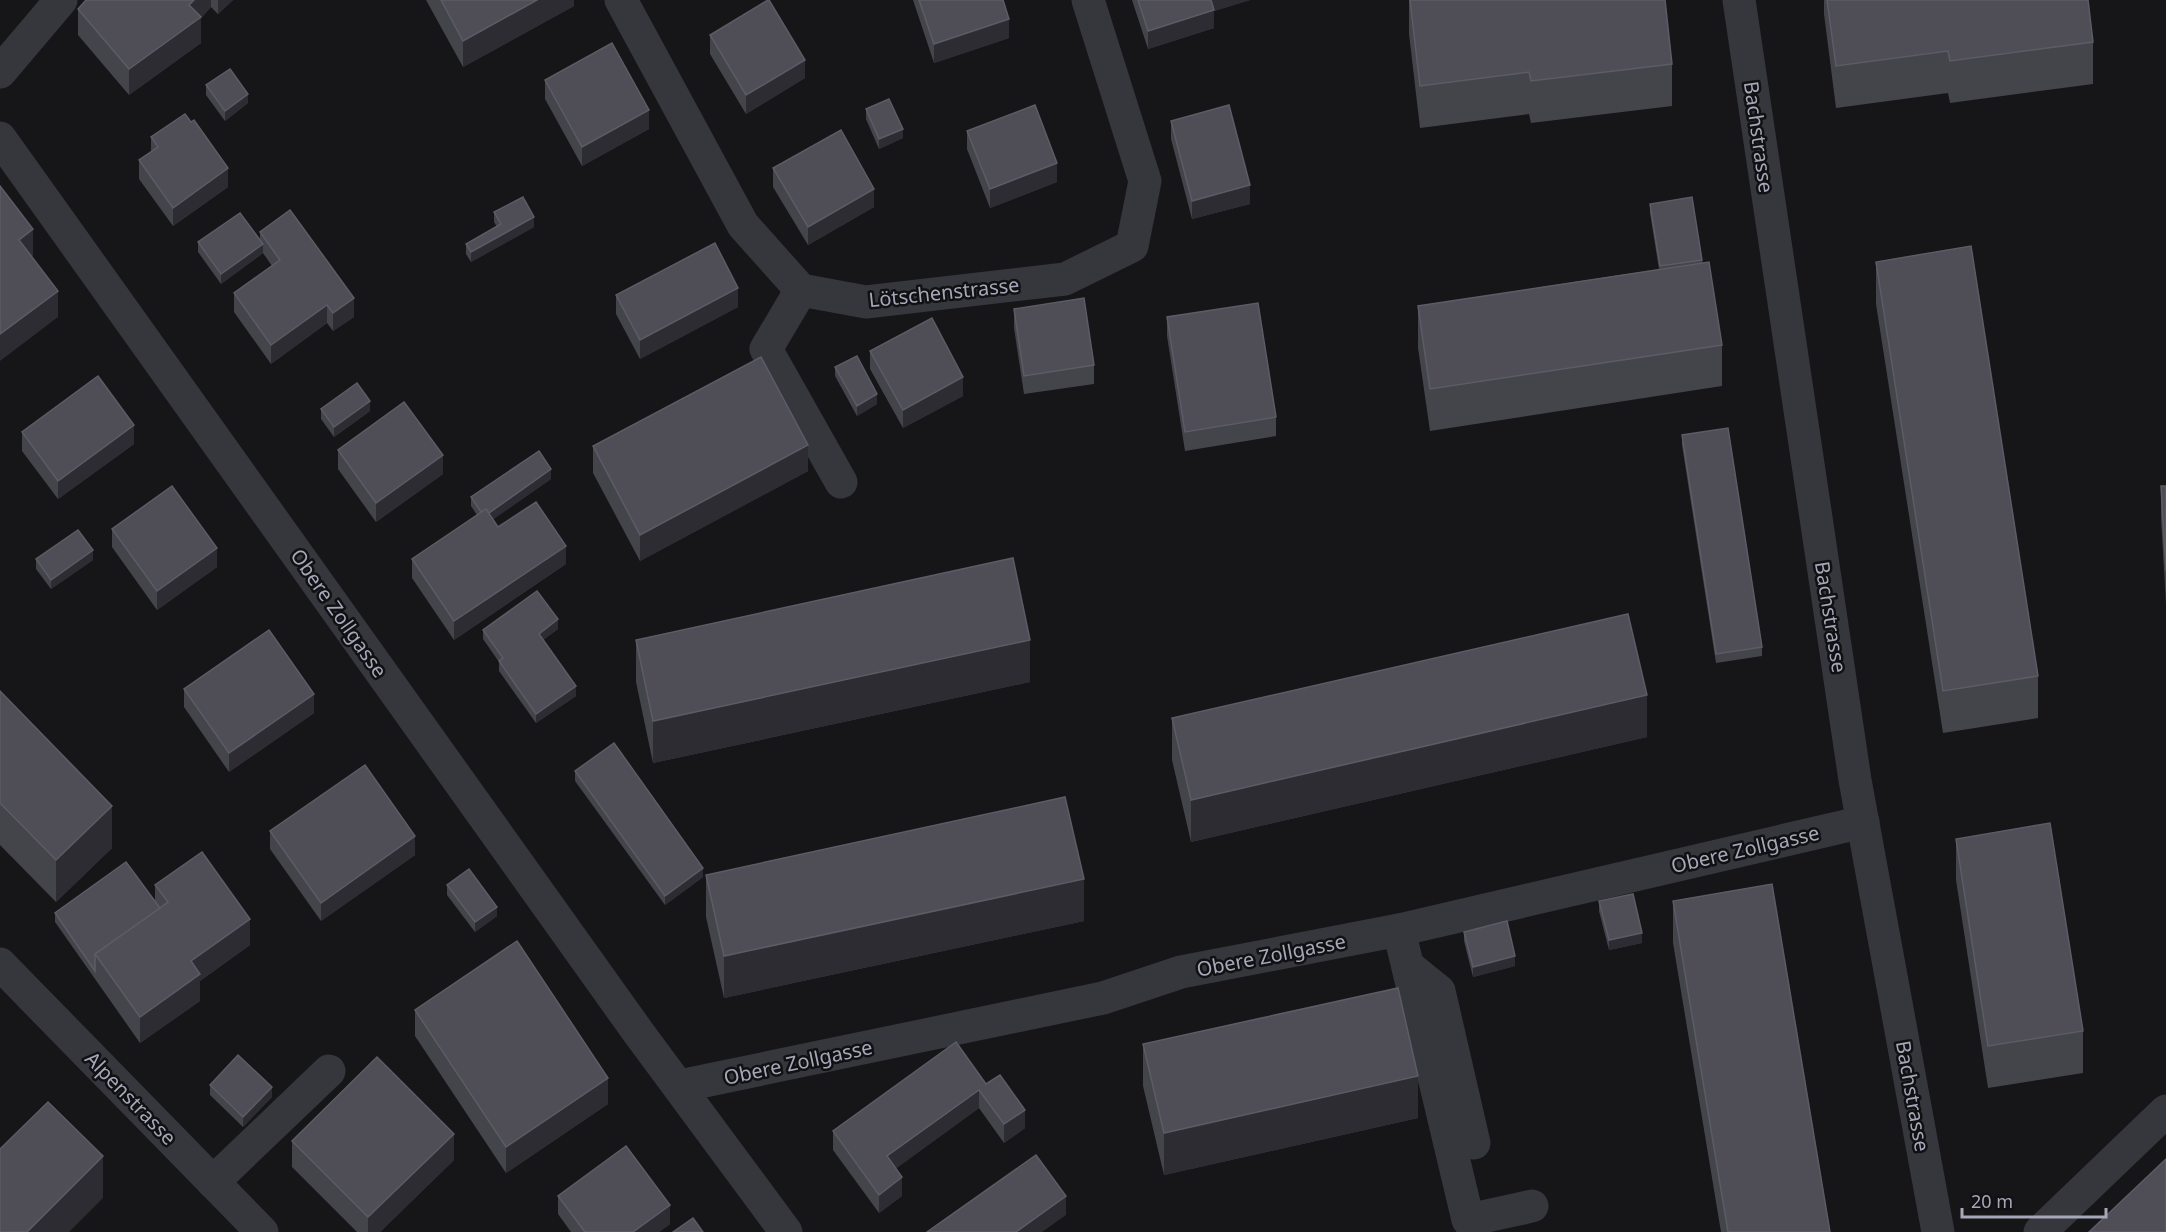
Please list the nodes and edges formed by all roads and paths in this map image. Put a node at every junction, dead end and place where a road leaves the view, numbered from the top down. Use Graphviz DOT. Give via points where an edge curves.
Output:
graph roads {
  1 [pos="61,0"];
  2 [pos="621,0"];
  3 [pos="1088,0"];
  4 [pos="1739,0"];
  5 [pos="0,72"];
  6 [pos="0,138"];
  7 [pos="801,290"];
  8 [pos="841,482"];
  9 [pos="1863,822"];
  10 [pos="1399,930"];
  11 [pos="0,964"];
  12 [pos="1408,966"];
  13 [pos="329,1071"];
  14 [pos="680,1086"];
  15 [pos="2166,1111"];
  16 [pos="1474,1143"];
  17 [pos="213,1182"];
  18 [pos="1532,1206"];
  19 [pos="262,1232"];
  20 [pos="786,1232"];
  21 [pos="1938,1232"];
  22 [pos="2040,1232"];
  1 -- 5 [label="street"];
  2 -- 7 [label="street" via="743,225"];
  3 -- 7 [label="street, Lötschenstrasse" via="1144,181 1132,246 1065,279 866,302"];
  4 -- 9 [label="street, Bachstrasse"];
  6 -- 14 [label="street, Obere Zollgasse"];
  7 -- 8 [label="street" via="766,349"];
  9 -- 10 [label="street, Obere Zollgasse"];
  9 -- 21 [label="street, Bachstrasse"];
  10 -- 12 [label="street"];
  10 -- 14 [label="street, Obere Zollgasse" via="1181,972 1104,999"];
  11 -- 17 [label="street, Alpenstrasse"];
  12 -- 16 [label="street" via="1440,991"];
  12 -- 18 [label="street" via="1468,1220"];
  13 -- 17 [label="street"];
  14 -- 20 [label="street, Obere Zollgasse"];
  15 -- 22 [label="street"];
  17 -- 19 [label="street, Alpenstrasse"];
}
